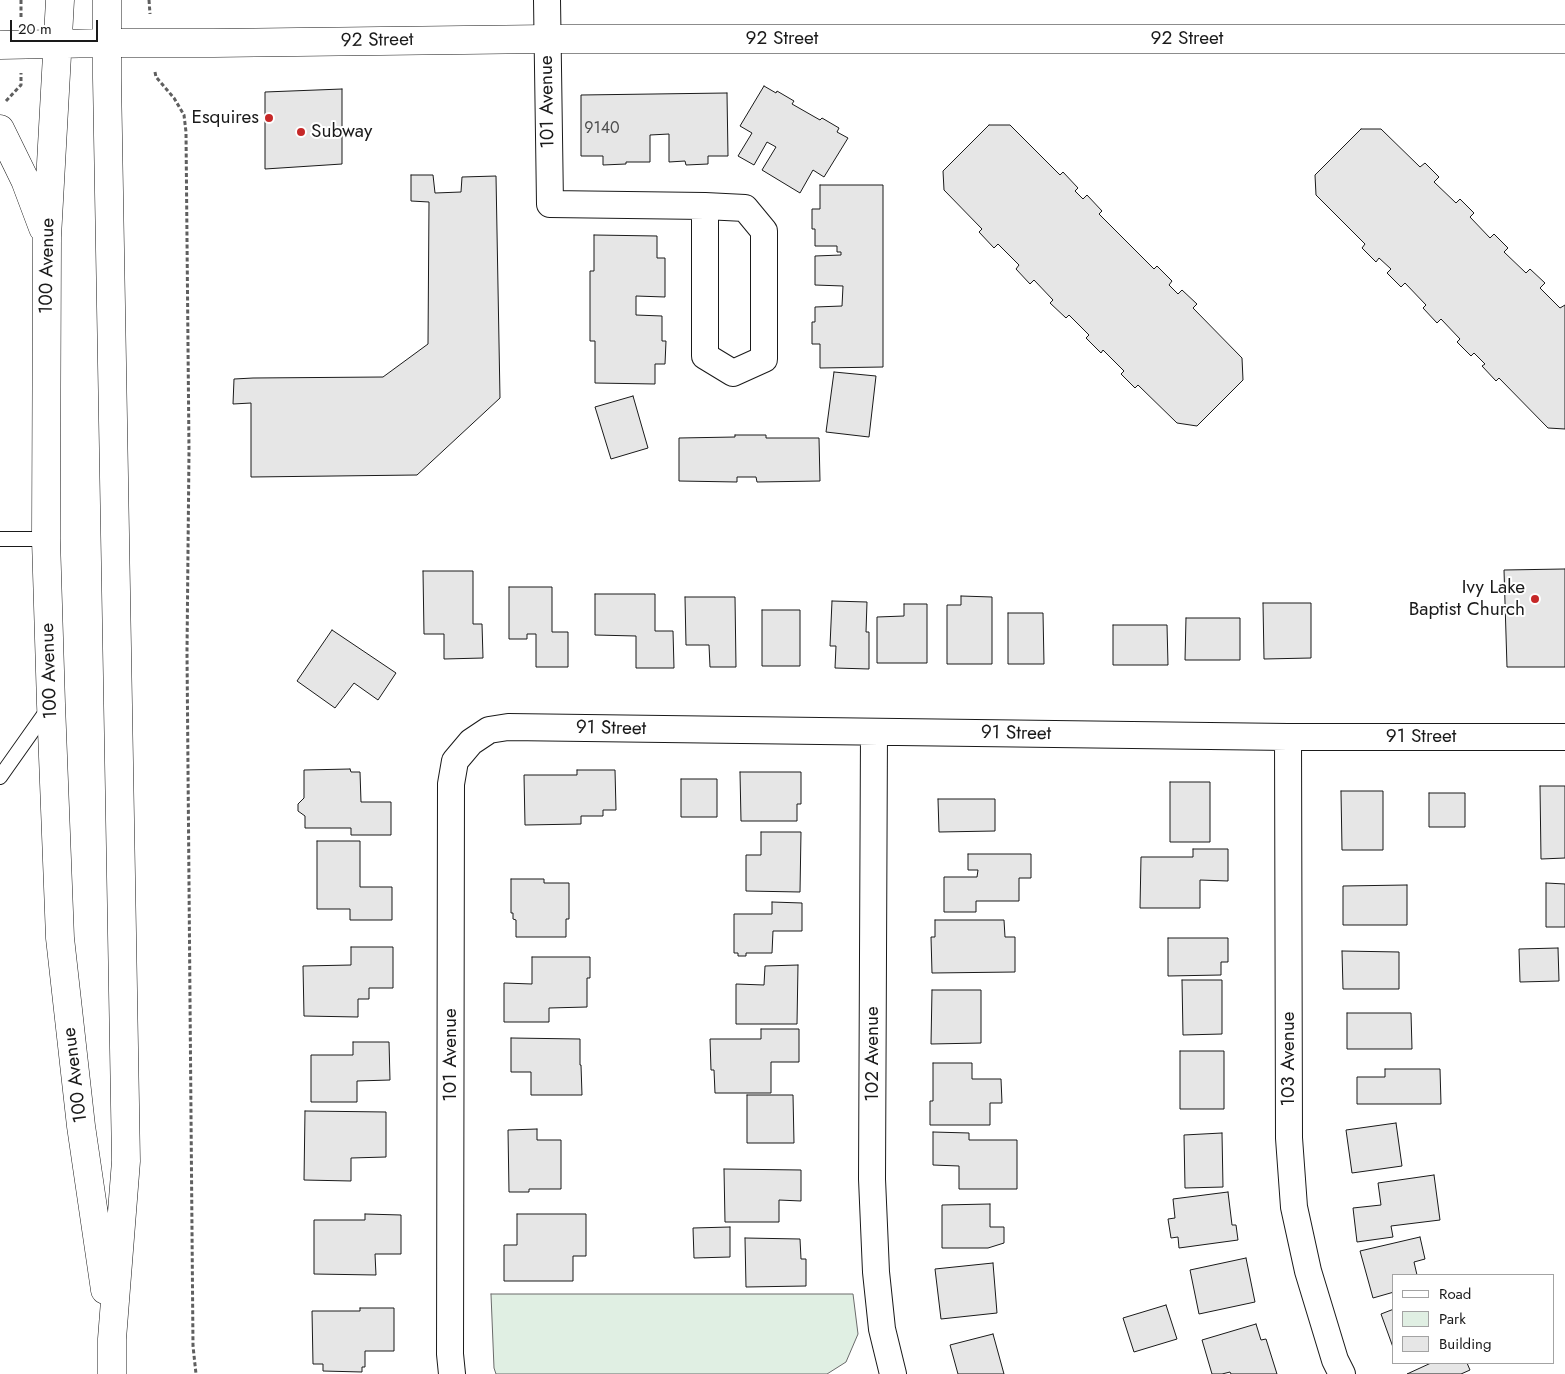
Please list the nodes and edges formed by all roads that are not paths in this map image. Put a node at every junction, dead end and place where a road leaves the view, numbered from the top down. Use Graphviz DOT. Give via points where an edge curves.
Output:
graph roads {
  1 [pos="60,0"];
  2 [pos="107,0"];
  3 [pos="547,0"];
  4 [pos="547,39"];
  5 [pos="1565,39"];
  6 [pos="106,42"];
  7 [pos="58,44"];
  8 [pos="0,45"];
  9 [pos="0,128"];
  10 [pos="705,206"];
  11 [pos="47,237"];
  12 [pos="0,539"];
  13 [pos="46,539"];
  14 [pos="51,704"];
  15 [pos="874,732"];
  16 [pos="1288,737"];
  17 [pos="1565,737"];
  18 [pos="470,742"];
  19 [pos="0,777"];
  20 [pos="112,1339"];
  21 [pos="112,1374"];
  22 [pos="452,1374"];
  23 [pos="893,1374"];
  24 [pos="1342,1374"];
  1 -- 7 [label="main road, 100 Avenue"];
  2 -- 6 [label="main road, 100 Avenue"];
  3 -- 4 [label="street, 101 Avenue"];
  4 -- 5 [label="main road, 92 Street"];
  4 -- 6 [label="main road, 92 Street"];
  4 -- 10 [label="street, 101 Avenue" via="550,204"];
  6 -- 7 [label="main road, 92 Street"];
  6 -- 20 [label="main road, 100 Avenue" via="126,1161"];
  7 -- 8 [label="main road, 92 Street"];
  7 -- 11 [label="main road, 100 Avenue"];
  9 -- 11 [label="main road"];
  10 -- 10 [label="street" via="705,356 733,373 764,359 764,231 745,208"];
  11 -- 13 [label="main road, 100 Avenue"];
  12 -- 13 [label="lane"];
  13 -- 14 [label="main road, 100 Avenue"];
  14 -- 19 [label="lane"];
  14 -- 20 [label="main road, 100 Avenue" via="60,938 81,1126"];
  15 -- 16 [label="street, 91 Street"];
  15 -- 18 [label="street, 91 Street" via="508,727 489,730"];
  15 -- 23 [label="street, 102 Avenue" via="872,1179 882,1329"];
  16 -- 17 [label="street, 91 Street"];
  16 -- 24 [label="street, 103 Avenue" via="1289,1138 1294,1207 1308,1271"];
  18 -- 22 [label="street, 101 Avenue" via="455,761 451,784"];
  20 -- 21 [label="main road, 100 Avenue"];
}
